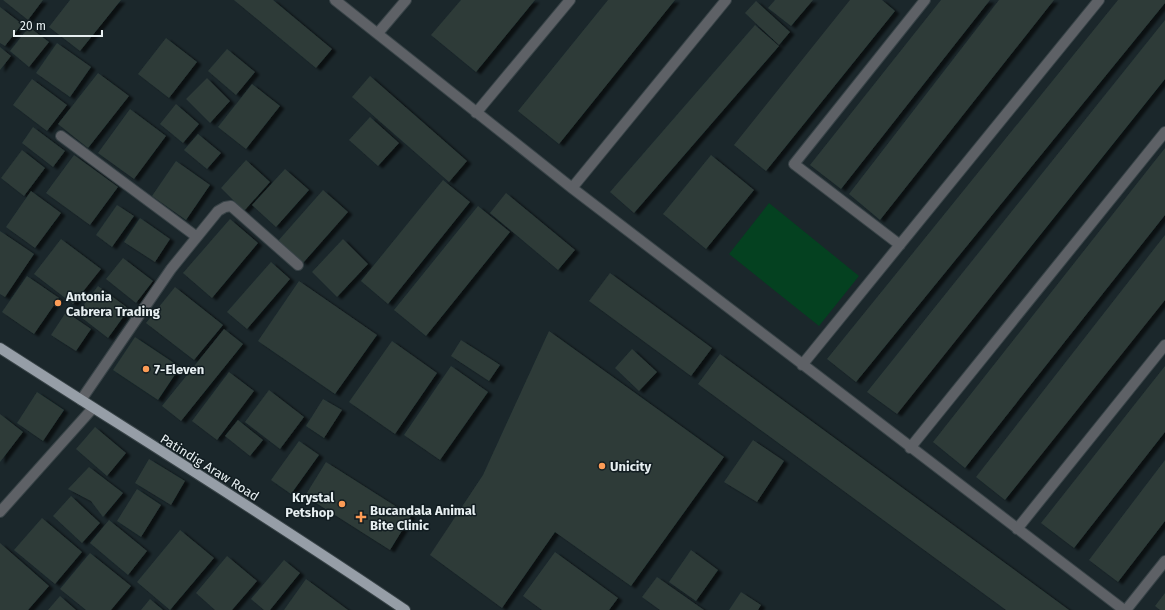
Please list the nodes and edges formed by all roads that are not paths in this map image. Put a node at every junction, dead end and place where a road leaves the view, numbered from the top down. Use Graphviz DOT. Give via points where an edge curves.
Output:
graph roads {
  1 [pos="335,0"];
  2 [pos="406,0"];
  3 [pos="570,0"];
  4 [pos="726,0"];
  5 [pos="925,0"];
  6 [pos="1099,0"];
  7 [pos="378,33"];
  8 [pos="476,114"];
  9 [pos="1165,132"];
  10 [pos="61,136"];
  11 [pos="572,188"];
  12 [pos="197,237"];
  13 [pos="900,245"];
  14 [pos="298,265"];
  15 [pos="1165,345"];
  16 [pos="0,348"];
  17 [pos="802,365"];
  18 [pos="81,400"];
  19 [pos="93,408"];
  20 [pos="910,448"];
  21 [pos="0,512"];
  22 [pos="1017,529"];
  23 [pos="1165,561"];
  24 [pos="405,610"];
  25 [pos="1125,610"];
  1 -- 7 [label="street"];
  2 -- 7 [label="street"];
  3 -- 8 [label="street"];
  4 -- 11 [label="street"];
  5 -- 13 [label="street" via="794,164"];
  6 -- 13 [label="street"];
  7 -- 8 [label="street"];
  8 -- 11 [label="street"];
  9 -- 20 [label="street"];
  10 -- 12 [label="street"];
  11 -- 17 [label="street"];
  12 -- 14 [label="street" via="218,211 231,206"];
  12 -- 18 [label="street" via="171,269"];
  13 -- 17 [label="street"];
  15 -- 22 [label="street"];
  16 -- 18 [label="main road, Patindig Araw Road"];
  17 -- 20 [label="street"];
  18 -- 19 [label="main road, Patindig Araw Road"];
  19 -- 21 [label="street"];
  19 -- 24 [label="main road, Patindig Araw Road"];
  20 -- 22 [label="street"];
  22 -- 25 [label="street"];
  23 -- 25 [label="street"];
}
